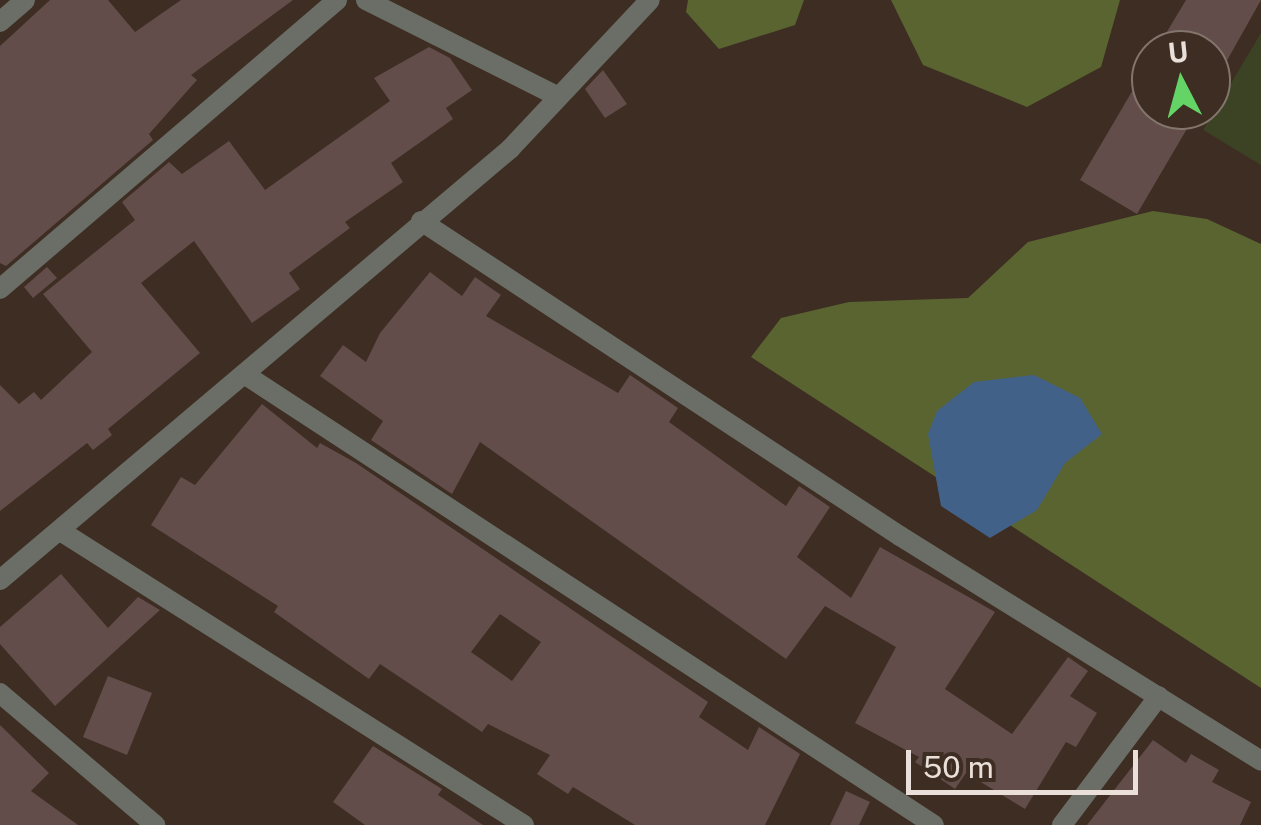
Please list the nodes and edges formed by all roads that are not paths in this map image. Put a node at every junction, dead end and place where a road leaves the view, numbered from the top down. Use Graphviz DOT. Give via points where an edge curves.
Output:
graph roads {
  1 [pos="25,0"];
  2 [pos="337,0"];
  3 [pos="366,0"];
  4 [pos="650,0"];
  5 [pos="0,22"];
  6 [pos="558,96"];
  7 [pos="421,221"];
  8 [pos="0,289"];
  9 [pos="244,374"];
  10 [pos="62,532"];
  11 [pos="0,580"];
  12 [pos="0,694"];
  13 [pos="1159,696"];
  14 [pos="1261,761"];
  15 [pos="155,825"];
  16 [pos="524,825"];
  17 [pos="934,825"];
  18 [pos="1062,825"];
  1 -- 5 [label="street"];
  2 -- 8 [label="street"];
  3 -- 6 [label="street"];
  4 -- 6 [label="street"];
  6 -- 7 [label="street" via="510,149"];
  7 -- 9 [label="street"];
  7 -- 13 [label="street"];
  9 -- 10 [label="street"];
  9 -- 17 [label="street"];
  10 -- 11 [label="street"];
  10 -- 16 [label="street"];
  12 -- 15 [label="street"];
  13 -- 14 [label="street"];
  13 -- 18 [label="street"];
}
